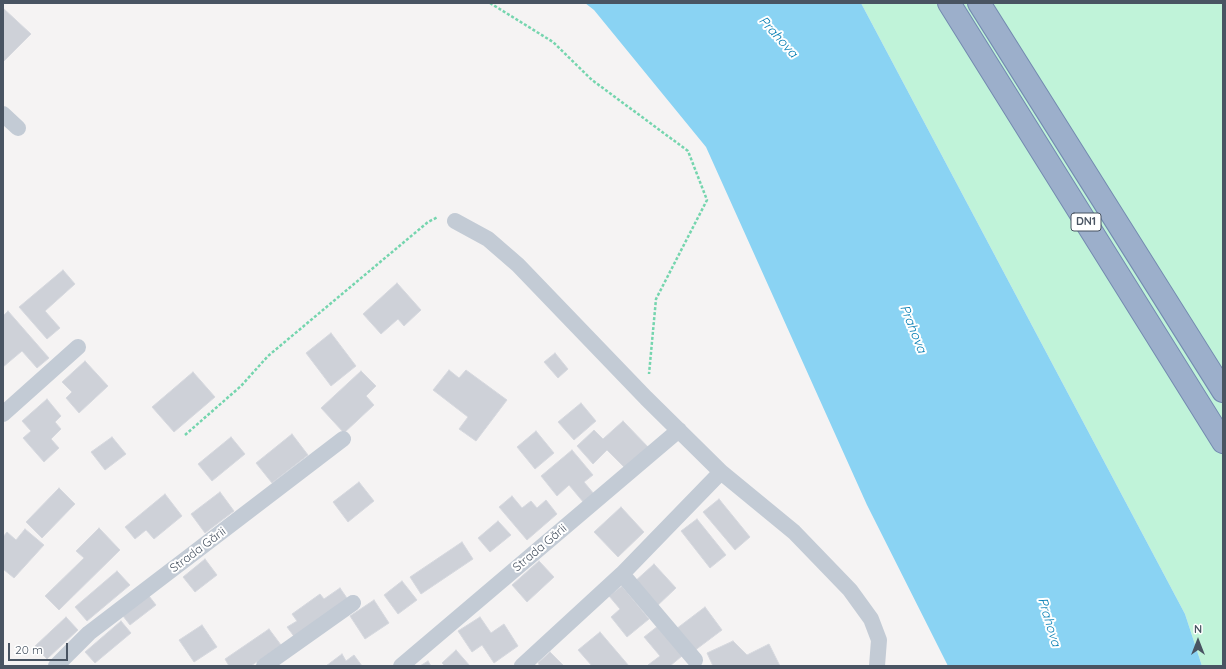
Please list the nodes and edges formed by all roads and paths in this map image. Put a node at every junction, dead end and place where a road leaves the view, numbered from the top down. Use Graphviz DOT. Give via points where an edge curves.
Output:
graph roads {
  1 [pos="490,3"];
  2 [pos="949,3"];
  3 [pos="979,3"];
  4 [pos="3,114"];
  5 [pos="18,128"];
  6 [pos="455,221"];
  7 [pos="78,347"];
  8 [pos="1223,391"];
  9 [pos="646,398"];
  10 [pos="3,414"];
  11 [pos="679,430"];
  12 [pos="185,435"];
  13 [pos="343,439"];
  14 [pos="1223,442"];
  15 [pos="721,472"];
  16 [pos="622,574"];
  17 [pos="353,603"];
  18 [pos="695,660"];
  19 [pos="56,666"];
  20 [pos="264,666"];
  21 [pos="400,666"];
  22 [pos="522,666"];
  23 [pos="876,666"];
  1 -- 9 [label="path" via="553,42 592,80 688,151 707,200 656,299"];
  2 -- 14 [label="highway, DN1"];
  3 -- 8 [label="highway, DN1"];
  4 -- 5 [label="street"];
  6 -- 9 [label="street" via="488,239 518,265"];
  6 -- 12 [label="path" via="439,217 428,222 268,356 241,386"];
  7 -- 10 [label="street"];
  9 -- 11 [label="street"];
  11 -- 15 [label="street"];
  11 -- 21 [label="street, Strada Gării"];
  13 -- 19 [label="street, Strada Gării" via="89,633"];
  15 -- 16 [label="street"];
  15 -- 23 [label="street" via="794,532 850,590 871,619 879,640"];
  16 -- 18 [label="street"];
  16 -- 22 [label="street"];
  17 -- 20 [label="street"];
}
